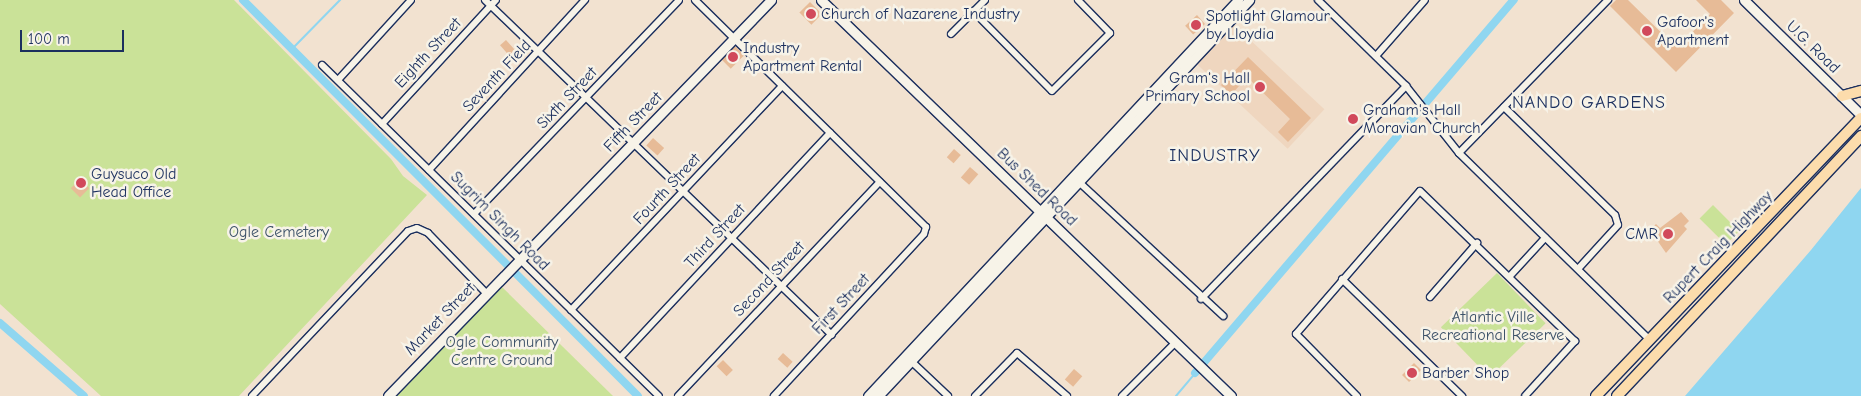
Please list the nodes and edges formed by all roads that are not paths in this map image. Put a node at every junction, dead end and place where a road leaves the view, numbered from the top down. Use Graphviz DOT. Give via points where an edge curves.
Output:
graph roads {
  1 [pos="411,0"];
  2 [pos="485,0"];
  3 [pos="585,0"];
  4 [pos="679,0"];
  5 [pos="695,0"];
  6 [pos="771,0"];
  7 [pos="821,0"];
  8 [pos="985,0"];
  9 [pos="1078,0"];
  10 [pos="1238,0"];
  11 [pos="1249,0"];
  12 [pos="1318,0"];
  13 [pos="1425,0"];
  14 [pos="1608,0"];
  15 [pos="1744,0"];
  16 [pos="493,3"];
  17 [pos="973,11"];
  18 [pos="951,34"];
  19 [pos="734,38"];
  20 [pos="538,52"];
  21 [pos="1376,56"];
  22 [pos="322,65"];
  23 [pos="338,80"];
  24 [pos="782,86"];
  25 [pos="1406,86"];
  26 [pos="1861,91"];
  27 [pos="1842,96"];
  28 [pos="585,98"];
  29 [pos="1504,107"];
  30 [pos="1861,116"];
  31 [pos="382,124"];
  32 [pos="830,132"];
  33 [pos="1861,136"];
  34 [pos="632,144"];
  35 [pos="1459,153"];
  36 [pos="429,170"];
  37 [pos="880,182"];
  38 [pos="1078,182"];
  39 [pos="682,192"];
  40 [pos="1043,213"];
  41 [pos="474,214"];
  42 [pos="1545,238"];
  43 [pos="731,239"];
  44 [pos="1477,244"];
  45 [pos="518,262"];
  46 [pos="1578,270"];
  47 [pos="1510,276"];
  48 [pos="1342,279"];
  49 [pos="781,287"];
  50 [pos="486,293"];
  51 [pos="1430,297"];
  52 [pos="1201,299"];
  53 [pos="571,310"];
  54 [pos="1223,316"];
  55 [pos="832,335"];
  56 [pos="1650,340"];
  57 [pos="1175,343"];
  58 [pos="620,358"];
  59 [pos="911,361"];
  60 [pos="252,396"];
  61 [pos="388,396"];
  62 [pos="659,396"];
  63 [pos="678,396"];
  64 [pos="774,396"];
  65 [pos="868,396"];
  66 [pos="878,396"];
  67 [pos="948,396"];
  68 [pos="975,396"];
  69 [pos="1067,396"];
  70 [pos="1122,396"];
  71 [pos="1231,396"];
  72 [pos="1357,396"];
  73 [pos="1462,396"];
  74 [pos="1525,396"];
  75 [pos="1596,396"];
  76 [pos="1617,396"];
  1 -- 23 [label="street"];
  2 -- 16 [label="street"];
  3 -- 20 [label="street, Seventh Field"];
  4 -- 28 [label="street, Sixth Street"];
  5 -- 19 [label="street"];
  6 -- 19 [label="street, Fifth Street"];
  7 -- 40 [label="street, Bus Shed Road"];
  8 -- 17 [label="street"];
  9 -- 17 [label="street" via="1110,33 1052,91"];
  10 -- 40 [label="street"];
  11 -- 38 [label="street"];
  12 -- 21 [label="street"];
  13 -- 21 [label="street"];
  14 -- 29 [label="street"];
  15 -- 27 [label="street, U.G. Road"];
  16 -- 20 [label="street"];
  16 -- 31 [label="street, Eighth Street"];
  17 -- 18 [label="street"];
  19 -- 24 [label="street"];
  19 -- 34 [label="street, Fifth Street"];
  20 -- 28 [label="street"];
  20 -- 36 [label="street, Seventh Field"];
  21 -- 25 [label="street"];
  22 -- 23 [label="street, Sugrim Singh Road"];
  23 -- 31 [label="street, Sugrim Singh Road"];
  24 -- 32 [label="street"];
  24 -- 39 [label="street, Fourth Street"];
  25 -- 35 [label="street"];
  25 -- 52 [label="street"];
  26 -- 27 [label="main road"];
  27 -- 30 [label="street, U.G. Road"];
  28 -- 34 [label="street"];
  28 -- 41 [label="street, Sixth Street"];
  29 -- 35 [label="street"];
  29 -- 46 [label="street" via="1615,215 1618,225"];
  30 -- 56 [label="main road, Rupert Craig Highway"];
  31 -- 36 [label="street, Sugrim Singh Road"];
  32 -- 37 [label="street"];
  32 -- 43 [label="street, Third Street"];
  33 -- 76 [label="main road, Rupert Craig Highway"];
  34 -- 39 [label="street"];
  34 -- 45 [label="street, Fifth Street"];
  35 -- 42 [label="street"];
  36 -- 41 [label="street, Sugrim Singh Road"];
  37 -- 49 [label="street, Second Street"];
  37 -- 55 [label="street, First Street" via="926,230"];
  38 -- 40 [label="street"];
  38 -- 52 [label="street"];
  39 -- 43 [label="street"];
  39 -- 53 [label="street, Fourth Street"];
  40 -- 57 [label="street, Bus Shed Road"];
  40 -- 59 [label="street"];
  40 -- 65 [label="street"];
  41 -- 45 [label="street, Sugrim Singh Road"];
  42 -- 46 [label="street"];
  42 -- 47 [label="street"];
  43 -- 49 [label="street"];
  43 -- 58 [label="street, Third Street"];
  44 -- 47 [label="street"];
  44 -- 48 [label="street" via="1420,191"];
  44 -- 51 [label="street"];
  45 -- 50 [label="street, Market Street"];
  45 -- 53 [label="street, Sugrim Singh Road"];
  46 -- 56 [label="street"];
  47 -- 74 [label="street" via="1575,341"];
  48 -- 72 [label="street" via="1297,339"];
  48 -- 73 [label="street"];
  49 -- 55 [label="street"];
  49 -- 63 [label="street, Second Street"];
  50 -- 60 [label="street" via="428,233 417,228 408,231"];
  50 -- 61 [label="street, Market Street"];
  52 -- 54 [label="street"];
  53 -- 58 [label="street, Sugrim Singh Road"];
  55 -- 64 [label="street, First Street"];
  56 -- 75 [label="main road, Rupert Craig Highway"];
  57 -- 70 [label="street"];
  57 -- 71 [label="street, Bus Shed Road"];
  58 -- 62 [label="street, Sugrim Singh Road"];
  59 -- 66 [label="street"];
  59 -- 67 [label="street"];
  68 -- 69 [label="street" via="1017,353"];
}
